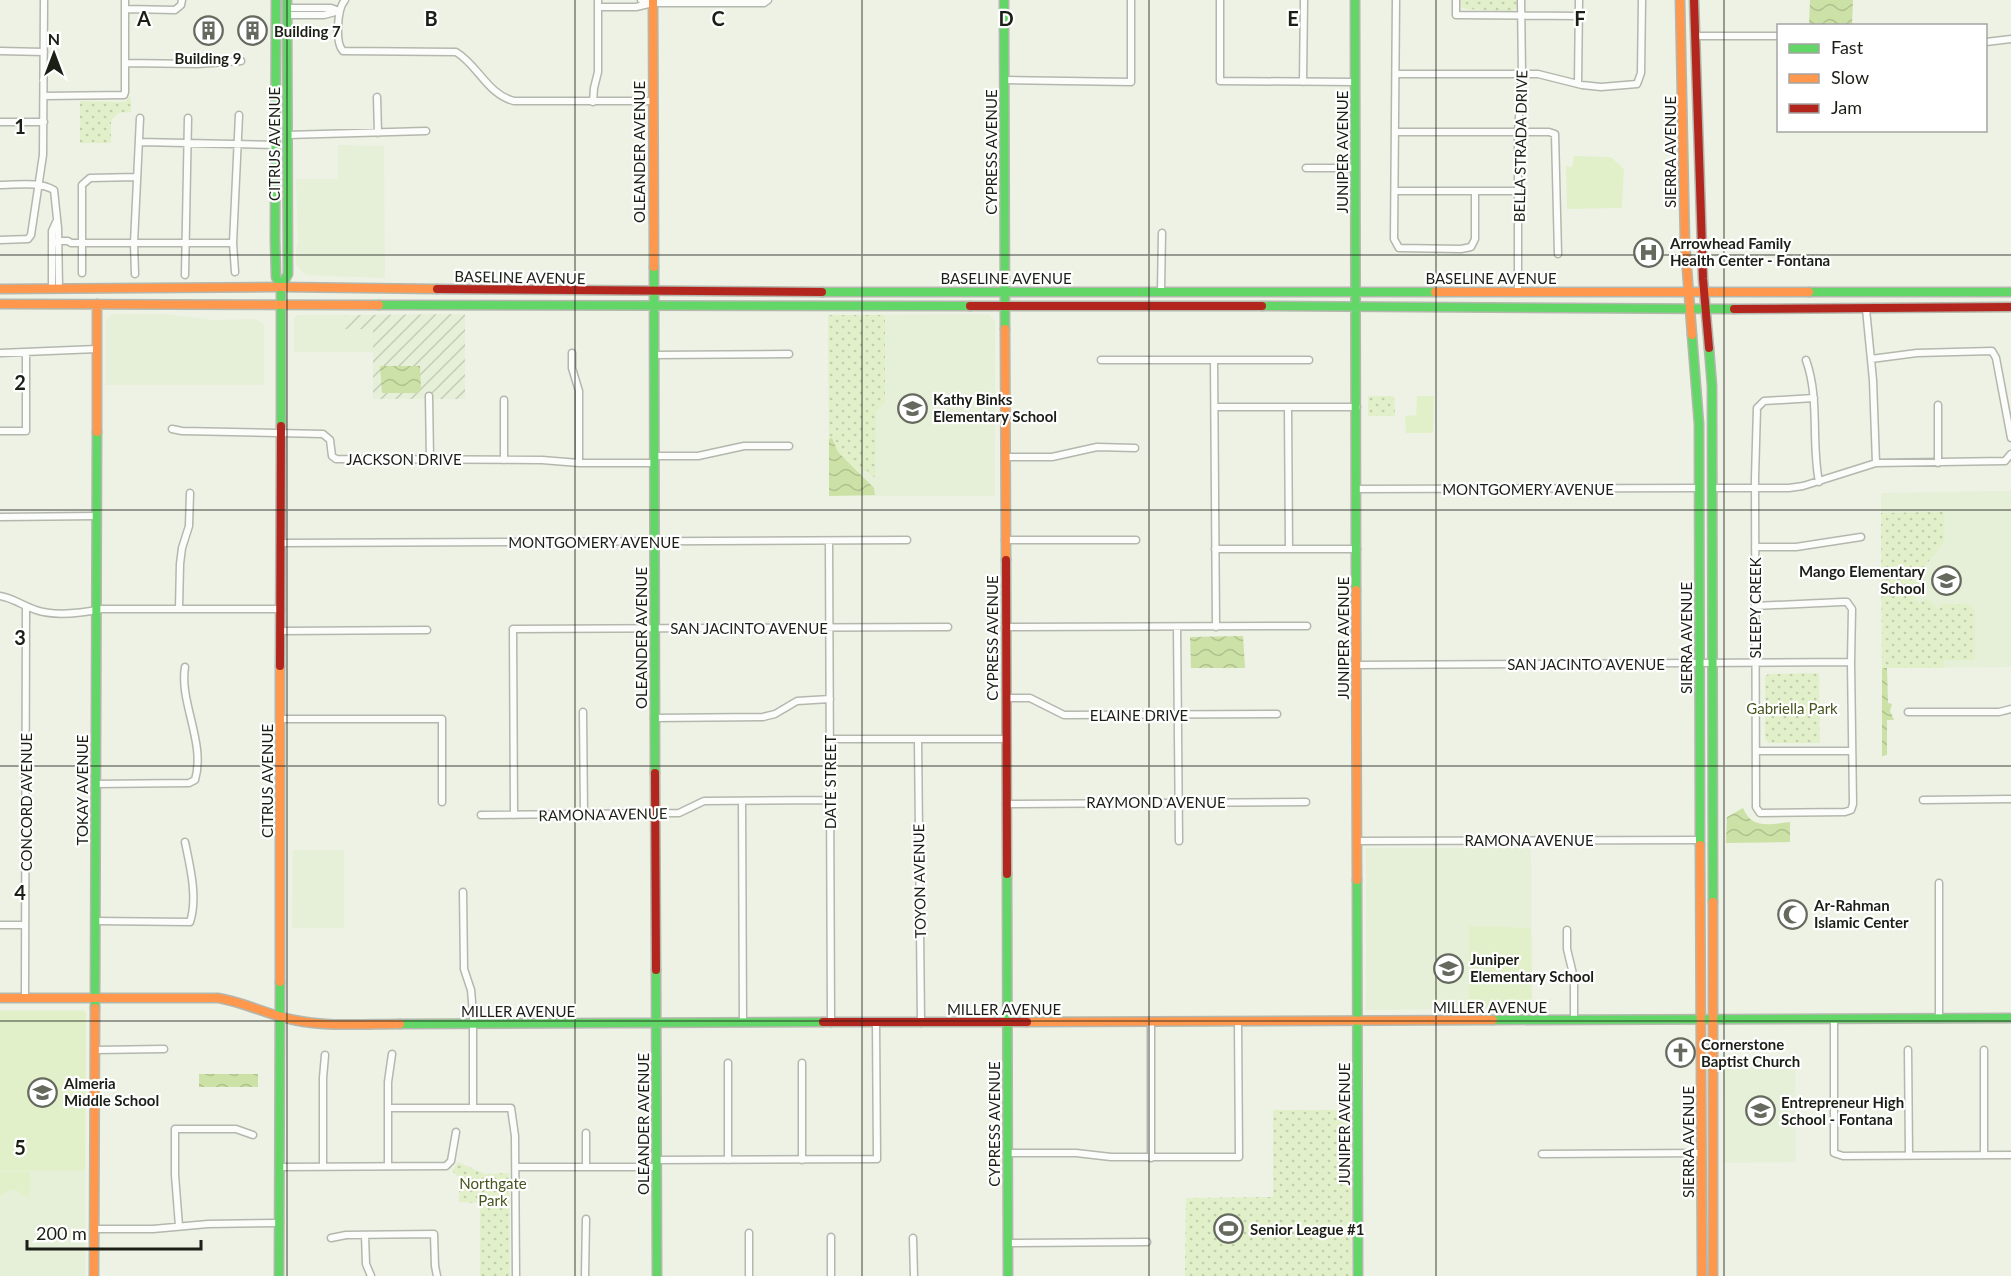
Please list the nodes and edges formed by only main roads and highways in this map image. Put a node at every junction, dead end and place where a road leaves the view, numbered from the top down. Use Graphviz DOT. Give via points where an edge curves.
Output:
graph roads {
  1 [pos="276,0"];
  2 [pos="1005,0"];
  3 [pos="1355,0"];
  4 [pos="1680,0"];
  5 [pos="1694,0"];
  6 [pos="653,2"];
  7 [pos="287,8"];
  8 [pos="281,287"];
  9 [pos="0,290"];
  10 [pos="1004,291"];
  11 [pos="1356,291"];
  12 [pos="1689,291"];
  13 [pos="1704,291"];
  14 [pos="653,292"];
  15 [pos="2011,292"];
  16 [pos="0,304"];
  17 [pos="97,304"];
  18 [pos="281,305"];
  19 [pos="653,306"];
  20 [pos="1004,306"];
  21 [pos="1356,306"];
  22 [pos="2011,307"];
  23 [pos="1690,309"];
  24 [pos="1706,309"];
  25 [pos="0,998"];
  26 [pos="95,999"];
  27 [pos="280,1017"];
  28 [pos="2011,1018"];
  29 [pos="1702,1019"];
  30 [pos="1714,1019"];
  31 [pos="1357,1020"];
  32 [pos="1007,1022"];
  33 [pos="656,1024"];
  34 [pos="94,1276"];
  35 [pos="279,1276"];
  36 [pos="657,1276"];
  37 [pos="1008,1276"];
  38 [pos="1358,1276"];
  39 [pos="1702,1276"];
  40 [pos="1713,1276"];
  1 -- 8 [label="main road, CITRUS AVENUE" via="276,273"];
  2 -- 10 [label="main road, CYPRESS AVENUE"];
  3 -- 11 [label="main road, JUNIPER AVENUE"];
  4 -- 12 [label="main road, SIERRA AVENUE"];
  5 -- 13 [label="main road, SIERRA AVENUE"];
  6 -- 14 [label="main road, OLEANDER AVENUE"];
  7 -- 8 [label="main road, CITRUS AVENUE" via="288,274"];
  8 -- 9 [label="main road, BASELINE AVENUE"];
  8 -- 14 [label="main road, BASELINE AVENUE"];
  8 -- 18 [label="main road, CITRUS AVENUE"];
  10 -- 11 [label="main road, BASELINE AVENUE"];
  10 -- 14 [label="main road, BASELINE AVENUE"];
  10 -- 20 [label="main road, CYPRESS AVENUE"];
  11 -- 12 [label="main road, BASELINE AVENUE"];
  11 -- 21 [label="main road, JUNIPER AVENUE"];
  12 -- 13 [label="main road, BASELINE AVENUE"];
  12 -- 23 [label="main road, SIERRA AVENUE"];
  13 -- 15 [label="main road, BASELINE AVENUE"];
  13 -- 24 [label="main road, SIERRA AVENUE"];
  14 -- 19 [label="main road, OLEANDER AVENUE"];
  16 -- 17 [label="main road, BASELINE AVENUE"];
  17 -- 18 [label="main road, BASELINE AVENUE"];
  17 -- 26 [label="main road, TOKAY AVENUE"];
  18 -- 19 [label="main road, BASELINE AVENUE"];
  18 -- 27 [label="main road, CITRUS AVENUE"];
  19 -- 20 [label="main road, BASELINE AVENUE"];
  19 -- 33 [label="main road, OLEANDER AVENUE"];
  20 -- 21 [label="main road, BASELINE AVENUE"];
  20 -- 32 [label="main road, CYPRESS AVENUE"];
  21 -- 23 [label="main road, BASELINE AVENUE"];
  21 -- 31 [label="main road, JUNIPER AVENUE"];
  22 -- 24 [label="main road, BASELINE AVENUE"];
  23 -- 24 [label="main road, BASELINE AVENUE"];
  23 -- 29 [label="main road, SIERRA AVENUE" via="1699,424"];
  24 -- 30 [label="main road, SIERRA AVENUE" via="1712,387"];
  25 -- 26 [label="main road, MILLER AVENUE"];
  26 -- 27 [label="main road, MILLER AVENUE" via="218,998 239,1001"];
  26 -- 34 [label="main road, TOKAY AVENUE"];
  27 -- 33 [label="main road, MILLER AVENUE" via="318,1024"];
  27 -- 35 [label="main road, CITRUS AVENUE"];
  28 -- 30 [label="main road, MILLER AVENUE"];
  29 -- 30 [label="main road, MILLER AVENUE"];
  29 -- 31 [label="main road, MILLER AVENUE"];
  29 -- 39 [label="main road, SIERRA AVENUE"];
  30 -- 40 [label="main road, SIERRA AVENUE"];
  31 -- 32 [label="main road, MILLER AVENUE"];
  31 -- 38 [label="main road, JUNIPER AVENUE"];
  32 -- 33 [label="main road, MILLER AVENUE"];
  32 -- 37 [label="main road, CYPRESS AVENUE"];
  33 -- 36 [label="main road, OLEANDER AVENUE"];
}
